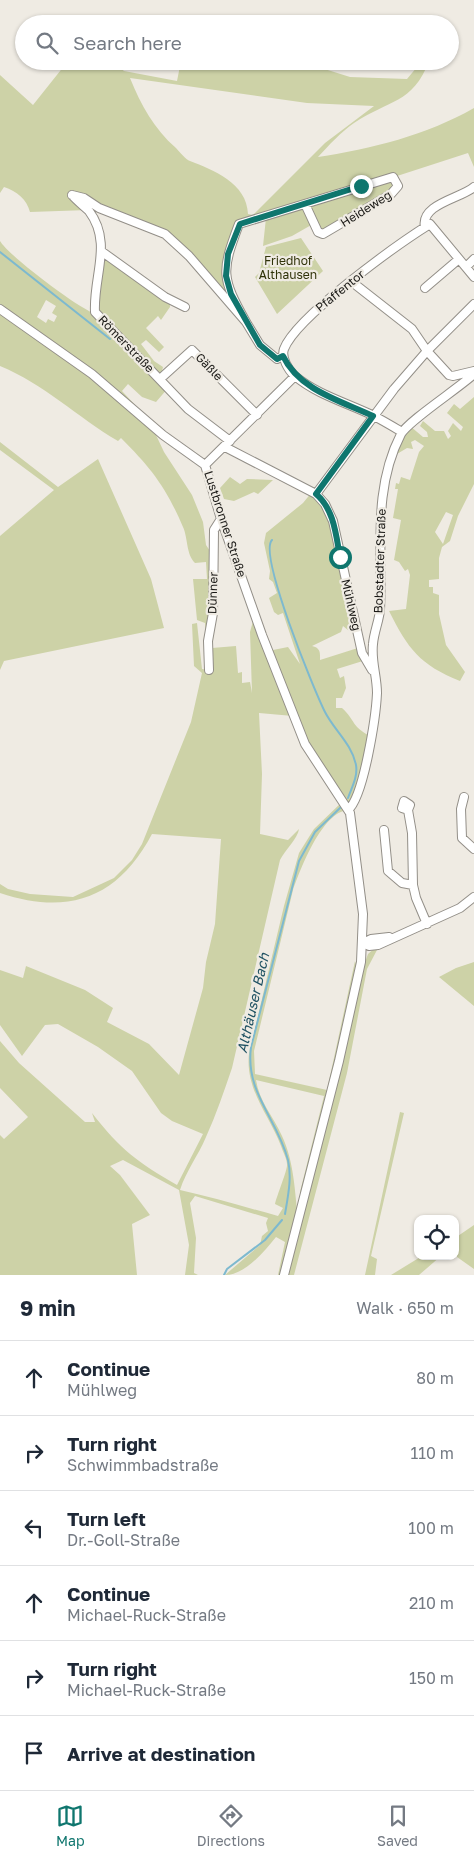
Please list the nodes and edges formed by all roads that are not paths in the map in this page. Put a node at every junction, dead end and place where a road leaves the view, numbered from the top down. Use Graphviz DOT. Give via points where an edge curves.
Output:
graph roads {
  1 [pos="474,187"];
  2 [pos="305,204"];
  3 [pos="427,226"];
  4 [pos="101,251"];
  5 [pos="459,259"];
  6 [pos="474,259"];
  7 [pos="466,267"];
  8 [pos="474,277"];
  9 [pos="352,282"];
  10 [pos="425,288"];
  11 [pos="474,304"];
  12 [pos="185,307"];
  13 [pos="0,309"];
  14 [pos="246,322"];
  15 [pos="427,351"];
  16 [pos="283,356"];
  17 [pos="474,372"];
  18 [pos="295,376"];
  19 [pos="160,380"];
  20 [pos="257,415"];
  21 [pos="373,416"];
  22 [pos="402,432"];
  23 [pos="228,444"];
  24 [pos="205,464"];
  25 [pos="316,494"];
  26 [pos="220,519"];
  27 [pos="209,670"];
  28 [pos="373,672"];
  29 [pos="464,797"];
  30 [pos="348,810"];
  31 [pos="408,810"];
  32 [pos="384,830"];
  33 [pos="474,849"];
  34 [pos="413,885"];
  35 [pos="474,897"];
  36 [pos="427,924"];
  37 [pos="364,944"];
  38 [pos="284,1275"];
  1 -- 3 [label="street" via="439,204 424,223"];
  2 -- 2 [label="street, Heideweg" via="393,177 398,186 397,190 323,234 318,232"];
  2 -- 14 [label="street" via="240,224 228,254 226,276 231,294"];
  3 -- 5 [label="street"];
  3 -- 9 [label="street, Pfaffentor" via="395,246"];
  4 -- 12 [label="street"];
  4 -- 14 [label="street, Römerstraße" via="102,240 97,225 88,210 72,196 84,198 99,208 165,234 189,256"];
  4 -- 19 [label="street, Römerstraße" via="95,312"];
  5 -- 7 [label="street"];
  5 -- 10 [label="street"];
  6 -- 7 [label="street"];
  7 -- 8 [label="street"];
  9 -- 15 [label="street" via="412,329"];
  9 -- 16 [label="street, Pfaffentor" via="307,318 284,349"];
  11 -- 15 [label="street"];
  13 -- 24 [label="street, Lustbronner Straße" via="92,374 163,435"];
  14 -- 16 [label="street" via="260,345 277,359"];
  15 -- 17 [label="street" via="453,376"];
  15 -- 21 [label="street"];
  16 -- 18 [label="street"];
  17 -- 22 [label="street, Bobstadter Straße"];
  18 -- 20 [label="street"];
  18 -- 21 [label="street" via="316,390"];
  19 -- 20 [label="street, Gäßle" via="192,350"];
  19 -- 23 [label="street, Römerstraße"];
  20 -- 23 [label="street"];
  21 -- 22 [label="street"];
  21 -- 25 [label="street"];
  22 -- 28 [label="street, Bobstadter Straße" via="388,465 382,494 380,612 373,644"];
  23 -- 24 [label="street"];
  23 -- 25 [label="street, Mühlweg"];
  24 -- 26 [label="street, Lustbronner Straße"];
  25 -- 28 [label="street, Mühlweg" via="331,515 362,652"];
  26 -- 27 [label="street, Dünner" via="214,530"];
  26 -- 30 [label="street, Lustbronner Straße" via="305,744"];
  28 -- 30 [label="street, Bobstadter Straße" via="377,691 366,765 355,801"];
  29 -- 33 [label="street" via="462,838"];
  30 -- 37 [label="street" via="363,914"];
  31 -- 34 [label="street"];
  32 -- 34 [label="street" via="388,871 402,883"];
  34 -- 36 [label="street"];
  35 -- 36 [label="street"];
  36 -- 37 [label="street" via="394,936 371,939"];
  37 -- 38 [label="street" via="339,1061"];
}
